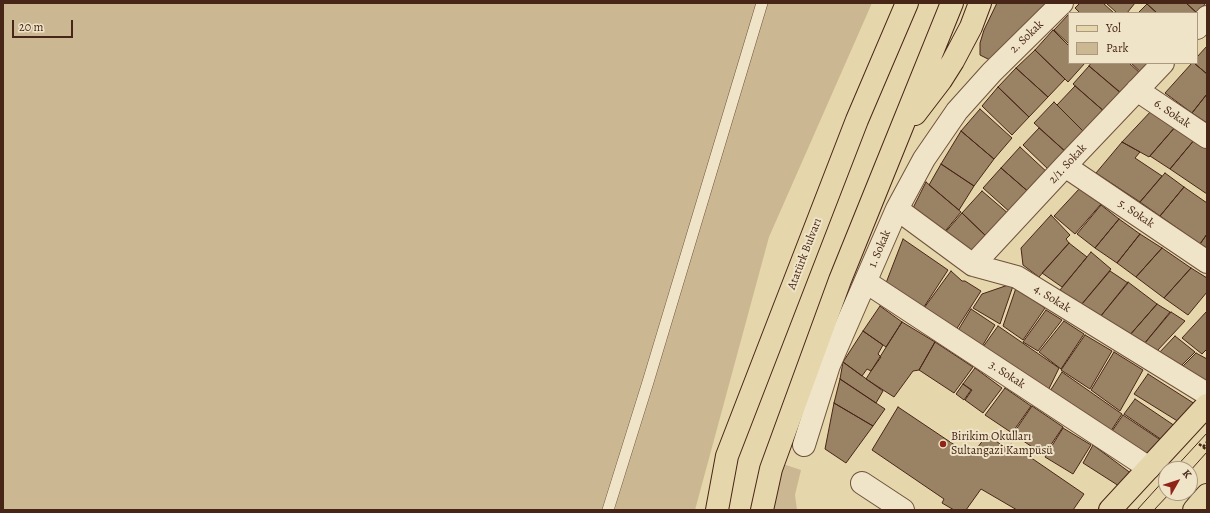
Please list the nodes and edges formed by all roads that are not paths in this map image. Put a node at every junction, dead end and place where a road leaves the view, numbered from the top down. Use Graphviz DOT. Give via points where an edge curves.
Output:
graph roads {
  1 [pos="762,3"];
  2 [pos="907,3"];
  3 [pos="952,3"];
  4 [pos="980,3"];
  5 [pos="1062,3"];
  6 [pos="1207,17"];
  7 [pos="1198,27"];
  8 [pos="1162,64"];
  9 [pos="992,72"];
  10 [pos="1137,90"];
  11 [pos="1207,137"];
  12 [pos="898,138"];
  13 [pos="1065,166"];
  14 [pos="897,209"];
  15 [pos="1207,262"];
  16 [pos="973,265"];
  17 [pos="866,282"];
  18 [pos="1207,394"];
  19 [pos="1207,405"];
  20 [pos="804,445"];
  21 [pos="1149,468"];
  22 [pos="862,483"];
  23 [pos="608,510"];
  24 [pos="717,510"];
  25 [pos="762,510"];
  26 [pos="903,510"];
  27 [pos="1110,510"];
  1 -- 23 [label="lane"];
  2 -- 24 [label="main road, Atatürk Bulvarı" via="857,120 727,456"];
  3 -- 12 [label="main road"];
  4 -- 12 [label="main road" via="953,61"];
  5 -- 9 [label="street, 2. Sokak"];
  6 -- 7 [label="street"];
  8 -- 10 [label="street, 2/1. Sokak"];
  9 -- 14 [label="street, 1. Sokak" via="957,111 928,153"];
  10 -- 11 [label="street, 6. Sokak"];
  10 -- 13 [label="street, 2/1. Sokak"];
  12 -- 25 [label="main road" via="840,280 792,411 771,469"];
  13 -- 15 [label="street, 5. Sokak"];
  13 -- 16 [label="street, 2/1. Sokak"];
  14 -- 16 [label="street, 4. Sokak"];
  14 -- 17 [label="street, 1. Sokak"];
  16 -- 18 [label="street, 4. Sokak" via="1017,277"];
  17 -- 20 [label="street, 1. Sokak" via="829,365"];
  17 -- 21 [label="street, 3. Sokak"];
  19 -- 21 [label="main road"];
  21 -- 27 [label="main road"];
  22 -- 26 [label="street"];
}
